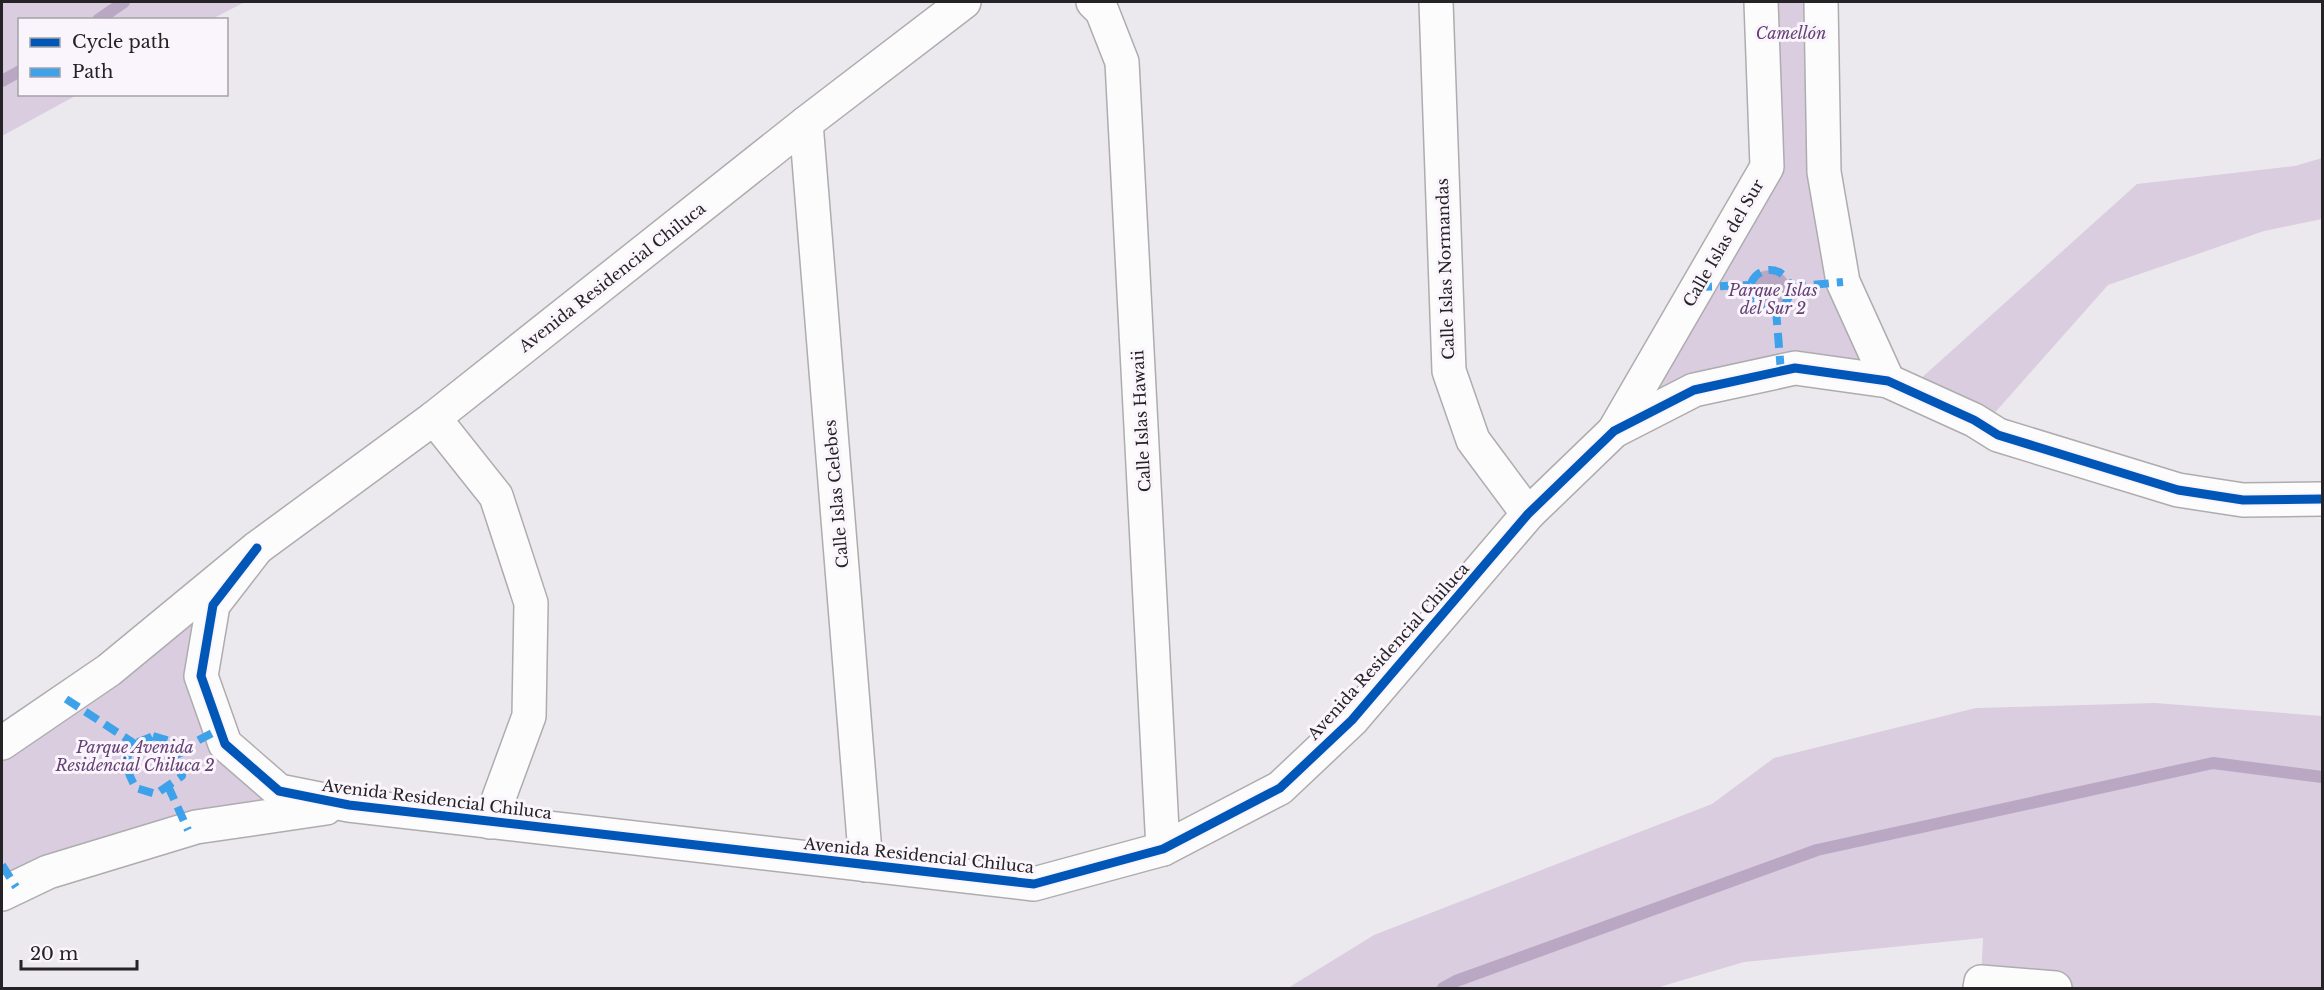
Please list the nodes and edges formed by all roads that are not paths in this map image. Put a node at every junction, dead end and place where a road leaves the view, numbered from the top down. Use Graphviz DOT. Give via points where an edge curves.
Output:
graph roads {
  1 [pos="964,2"];
  2 [pos="1093,2"];
  3 [pos="1436,2"];
  4 [pos="1761,2"];
  5 [pos="1821,2"];
  6 [pos="806,123"];
  7 [pos="1888,381"];
  8 [pos="434,418"];
  9 [pos="1614,431"];
  10 [pos="2322,499"];
  11 [pos="1528,514"];
  12 [pos="258,549"];
  13 [pos="2,743"];
  14 [pos="349,805"];
  15 [pos="490,822"];
  16 [pos="1163,849"];
  17 [pos="866,866"];
  18 [pos="2,894"];
  19 [pos="1980,988"];
  20 [pos="2055,988"];
  1 -- 6 [label="street, Avenida Residencial Chiluca"];
  2 -- 16 [label="street, Calle Islas Hawaii" via="1102,11 1122,62"];
  3 -- 11 [label="street, Calle Islas Normandas" via="1449,371 1473,440"];
  4 -- 9 [label="street, Calle Islas del Sur" via="1767,167"];
  5 -- 7 [label="street" via="1824,172 1841,271"];
  6 -- 8 [label="street, Avenida Residencial Chiluca"];
  6 -- 17 [label="street, Calle Islas Celebes"];
  7 -- 9 [label="street, Avenida Residencial Chiluca" via="1795,368 1694,390"];
  7 -- 10 [label="street, Avenida Residencial Chiluca" via="1998,435 2178,490 2243,501"];
  8 -- 12 [label="street, Avenida Residencial Chiluca"];
  8 -- 15 [label="street" via="496,496 531,603 529,716"];
  9 -- 11 [label="street, Avenida Residencial Chiluca"];
  11 -- 16 [label="street, Avenida Residencial Chiluca" via="1352,720 1281,788"];
  12 -- 13 [label="street, Avenida Residencial Chiluca" via="109,670"];
  12 -- 14 [label="street, Avenida Residencial Chiluca" via="213,605 207,640 201,676 225,744 279,791"];
  14 -- 15 [label="street, Avenida Residencial Chiluca"];
  14 -- 18 [label="street, Avenida Residencial Chiluca" via="196,827 48,872"];
  15 -- 17 [label="street, Avenida Residencial Chiluca"];
  16 -- 17 [label="street, Avenida Residencial Chiluca" via="1034,884"];
  19 -- 20 [label="street" via="1981,982"];
}
